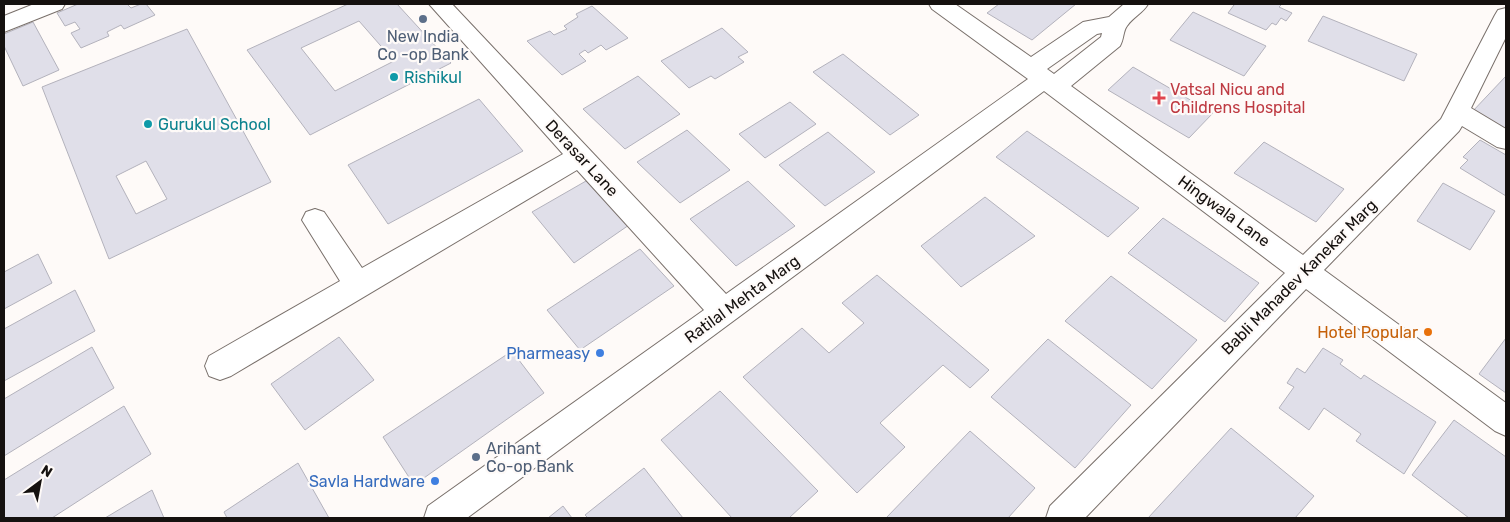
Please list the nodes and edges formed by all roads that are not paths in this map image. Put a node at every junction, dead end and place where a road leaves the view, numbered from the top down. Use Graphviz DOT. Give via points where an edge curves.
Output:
graph roads {
  1 [pos="54,4"];
  2 [pos="440,4"];
  3 [pos="940,4"];
  4 [pos="1137,4"];
  5 [pos="1506,15"];
  6 [pos="4,24"];
  7 [pos="1499,48"];
  8 [pos="1043,78"];
  9 [pos="1457,112"];
  10 [pos="1506,140"];
  11 [pos="580,156"];
  12 [pos="315,220"];
  13 [pos="1305,271"];
  14 [pos="358,286"];
  15 [pos="724,312"];
  16 [pos="220,366"];
  17 [pos="1506,421"];
  18 [pos="440,518"];
  19 [pos="1062,518"];
  1 -- 6 [label="street"];
  2 -- 11 [label="street, Derasar Lane"];
  3 -- 8 [label="street, Hingwala Lane"];
  4 -- 8 [label="street, Ratilal Mehta Marg" via="1115,24 1112,40"];
  5 -- 7 [label="street, Babli Mahadev Kanekar Marg"];
  7 -- 9 [label="street, Babli Mahadev Kanekar Marg"];
  8 -- 13 [label="street, Hingwala Lane"];
  8 -- 15 [label="street, Ratilal Mehta Marg"];
  9 -- 10 [label="street"];
  9 -- 13 [label="street, Babli Mahadev Kanekar Marg" via="1450,125"];
  11 -- 14 [label="street"];
  11 -- 15 [label="street, Derasar Lane"];
  12 -- 14 [label="street"];
  13 -- 17 [label="street, Hingwala Lane"];
  13 -- 19 [label="street, Babli Mahadev Kanekar Marg"];
  14 -- 16 [label="street"];
  15 -- 18 [label="street, Ratilal Mehta Marg"];
}
